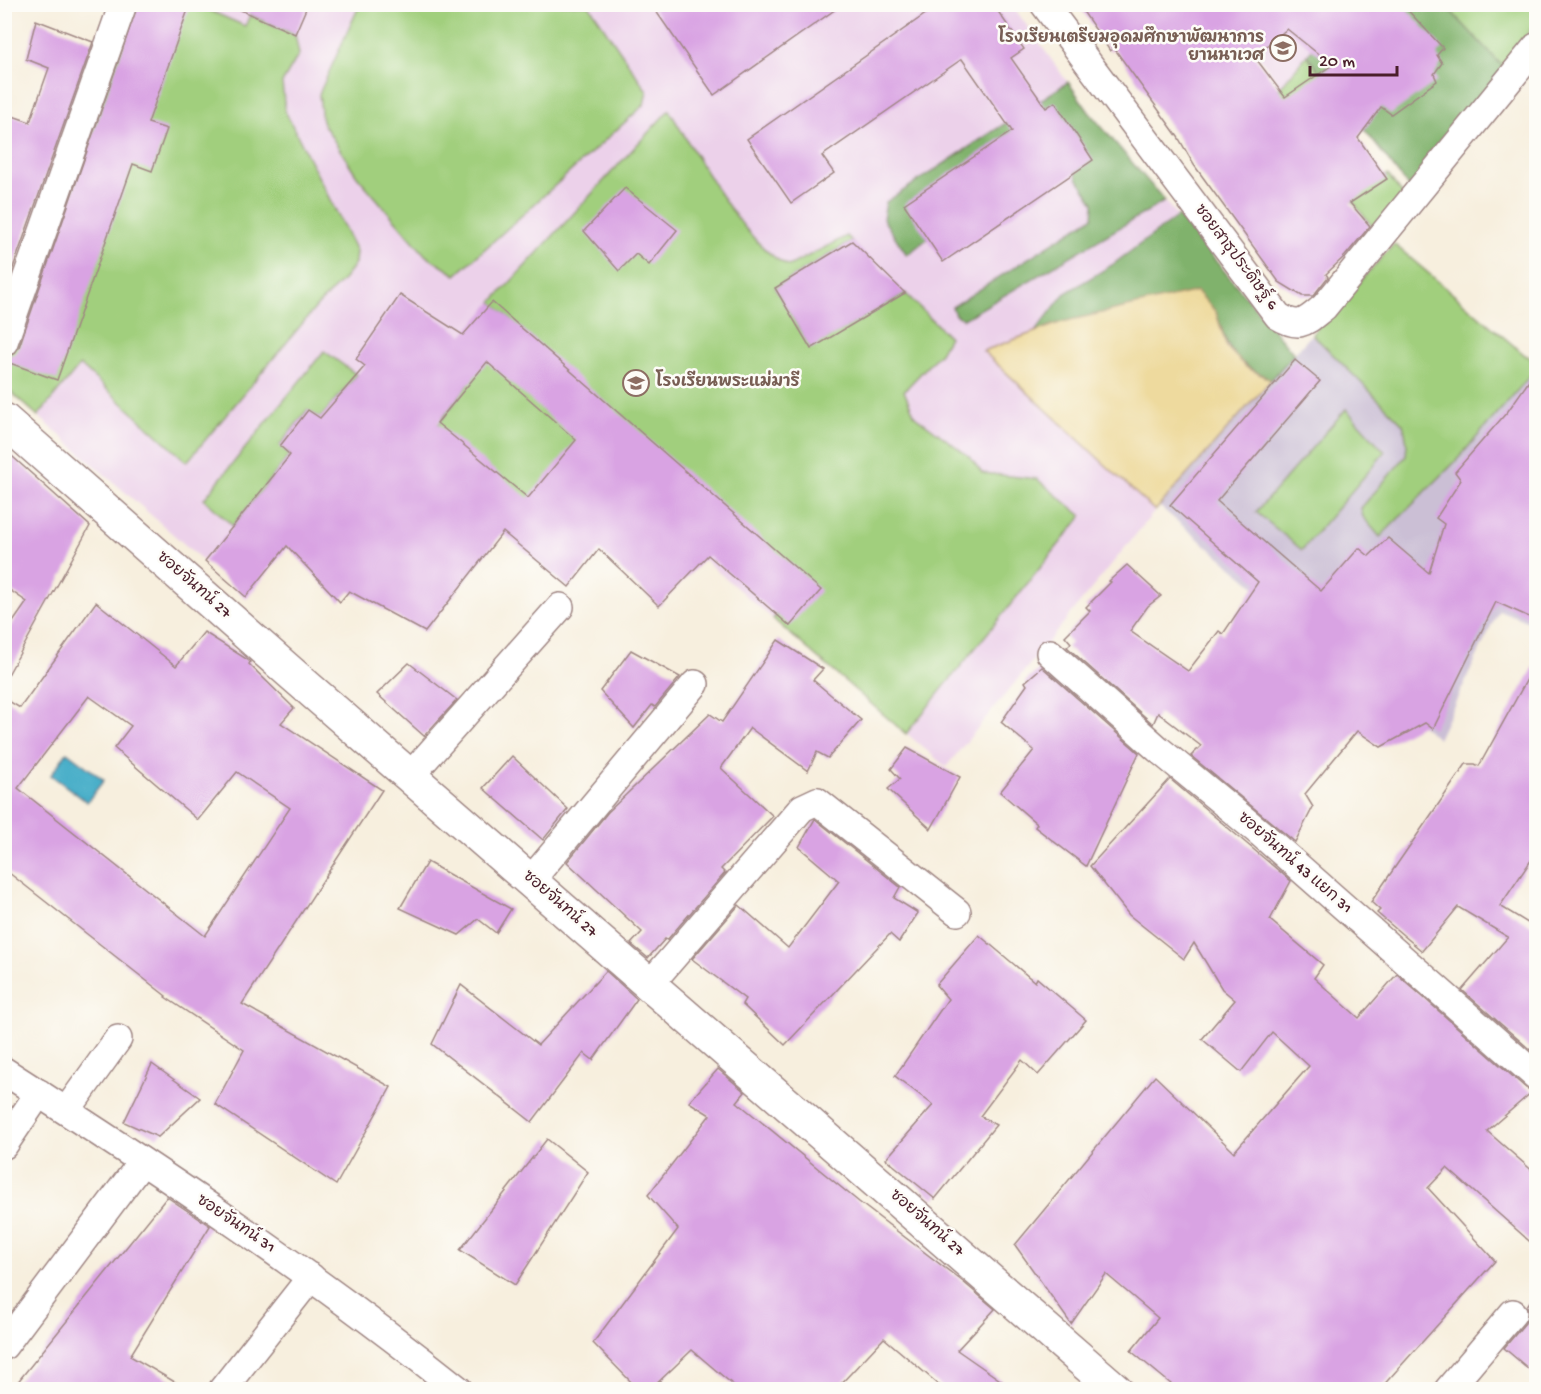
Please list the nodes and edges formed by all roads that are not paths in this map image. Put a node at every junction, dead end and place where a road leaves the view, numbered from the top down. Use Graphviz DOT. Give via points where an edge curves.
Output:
graph roads {
  1 [pos="123,4"];
  2 [pos="1044,4"];
  3 [pos="1536,47"];
  4 [pos="4,342"];
  5 [pos="4,420"];
  6 [pos="560,607"];
  7 [pos="1050,653"];
  8 [pos="695,684"];
  9 [pos="410,776"];
  10 [pos="531,880"];
  11 [pos="957,912"];
  12 [pos="650,984"];
  13 [pos="118,1040"];
  14 [pos="4,1071"];
  15 [pos="1536,1076"];
  16 [pos="39,1093"];
  17 [pos="67,1110"];
  18 [pos="4,1145"];
  19 [pos="142,1162"];
  20 [pos="310,1276"];
  21 [pos="1513,1313"];
  22 [pos="4,1346"];
  23 [pos="222,1389"];
  24 [pos="459,1389"];
  25 [pos="1116,1389"];
  26 [pos="1448,1389"];
  1 -- 4 [label="street"];
  2 -- 3 [label="street, ซอยสาธุประดิษฐ์ 6" via="1278,316 1291,324 1303,322 1324,307"];
  5 -- 9 [label="street, ซอยจันทน์ 27"];
  6 -- 9 [label="street"];
  7 -- 15 [label="street, ซอยจันทน์ 43 แยก 31"];
  8 -- 10 [label="street"];
  9 -- 10 [label="street, ซอยจันทน์ 27"];
  10 -- 12 [label="street, ซอยจันทน์ 27"];
  11 -- 12 [label="street" via="817,801 802,808"];
  12 -- 25 [label="street, ซอยจันทน์ 27"];
  13 -- 17 [label="street"];
  14 -- 16 [label="street, ซอยจันทน์ 31"];
  16 -- 17 [label="street, ซอยจันทน์ 31"];
  16 -- 18 [label="street"];
  17 -- 19 [label="street, ซอยจันทน์ 31"];
  19 -- 20 [label="street, ซอยจันทน์ 31"];
  19 -- 22 [label="street"];
  20 -- 23 [label="street"];
  20 -- 24 [label="street, ซอยจันทน์ 31"];
  21 -- 26 [label="street"];
}
